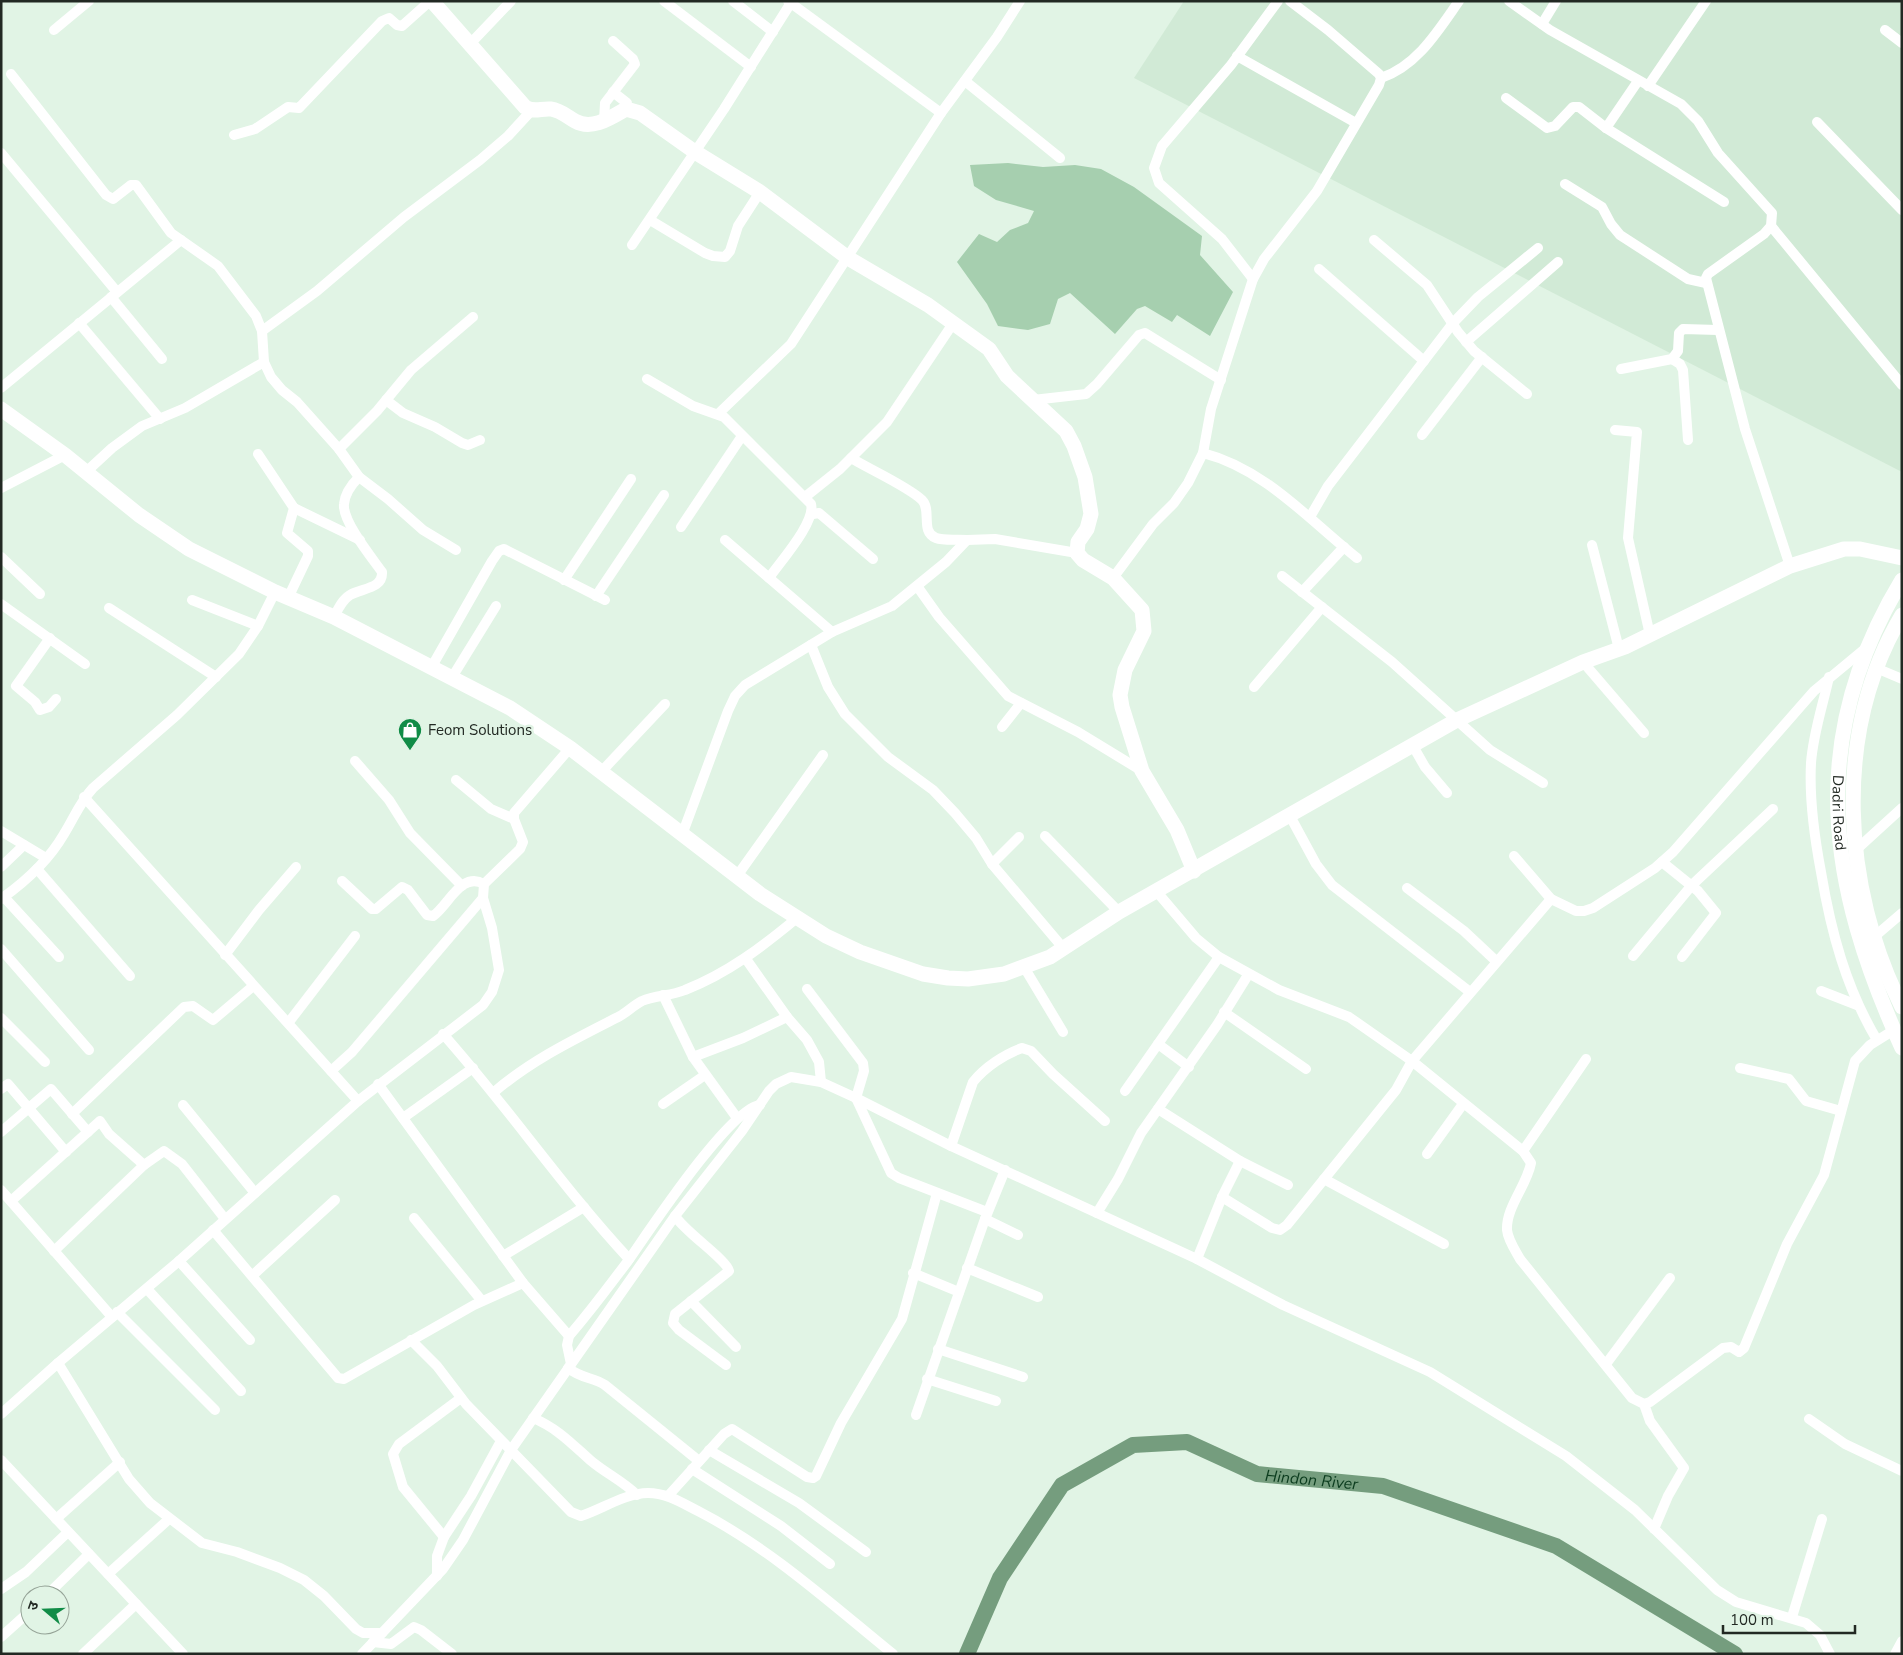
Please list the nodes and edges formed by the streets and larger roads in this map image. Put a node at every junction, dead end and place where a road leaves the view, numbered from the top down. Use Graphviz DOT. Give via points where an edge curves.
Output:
graph roads {
  1 [pos="89,1"];
  2 [pos="431,1"];
  3 [pos="511,1"];
  4 [pos="664,1"];
  5 [pos="733,1"];
  6 [pos="1020,1"];
  7 [pos="1278,1"];
  8 [pos="1290,1"];
  9 [pos="1460,1"];
  10 [pos="1509,1"];
  11 [pos="1556,1"];
  12 [pos="1706,1"];
  13 [pos="790,2"];
  14 [pos="1542,24"];
  15 [pos="54,30"];
  16 [pos="1885,30"];
  17 [pos="773,32"];
  18 [pos="613,41"];
  19 [pos="1902,43"];
  20 [pos="470,44"];
  21 [pos="1237,56"];
  22 [pos="751,67"];
  23 [pos="11,74"];
  24 [pos="1381,78"];
  25 [pos="965,81"];
  26 [pos="1643,84"];
  27 [pos="613,92"];
  28 [pos="1506,98"];
  29 [pos="626,109"];
  30 [pos="531,111"];
  31 [pos="941,113"];
  32 [pos="604,121"];
  33 [pos="1817,122"];
  34 [pos="1356,123"];
  35 [pos="1606,128"];
  36 [pos="234,135"];
  37 [pos="695,152"];
  38 [pos="1,153"];
  39 [pos="1060,158"];
  40 [pos="1565,184"];
  41 [pos="760,192"];
  42 [pos="1724,202"];
  43 [pos="1902,210"];
  44 [pos="650,220"];
  45 [pos="1771,226"];
  46 [pos="181,240"];
  47 [pos="1374,240"];
  48 [pos="632,245"];
  49 [pos="1538,248"];
  50 [pos="848,258"];
  51 [pos="1558,262"];
  52 [pos="1320,269"];
  53 [pos="1252,279"];
  54 [pos="1706,282"];
  55 [pos="114,294"];
  56 [pos="473,318"];
  57 [pos="954,322"];
  58 [pos="1453,323"];
  59 [pos="79,324"];
  60 [pos="1718,330"];
  61 [pos="262,331"];
  62 [pos="1466,342"];
  63 [pos="1482,357"];
  64 [pos="1672,359"];
  65 [pos="162,360"];
  66 [pos="1424,360"];
  67 [pos="264,362"];
  68 [pos="1621,369"];
  69 [pos="647,379"];
  70 [pos="1221,380"];
  71 [pos="1902,385"];
  72 [pos="1,388"];
  73 [pos="1527,394"];
  74 [pos="386,400"];
  75 [pos="1033,400"];
  76 [pos="1,409"];
  77 [pos="718,414"];
  78 [pos="160,419"];
  79 [pos="1616,430"];
  80 [pos="1422,435"];
  81 [pos="742,436"];
  82 [pos="480,440"];
  83 [pos="1688,440"];
  84 [pos="339,449"];
  85 [pos="1203,453"];
  86 [pos="258,454"];
  87 [pos="65,456"];
  88 [pos="851,458"];
  89 [pos="86,472"];
  90 [pos="359,477"];
  91 [pos="632,479"];
  92 [pos="1,488"];
  93 [pos="664,495"];
  94 [pos="805,497"];
  95 [pos="294,508"];
  96 [pos="813,514"];
  97 [pos="1310,517"];
  98 [pos="680,527"];
  99 [pos="360,540"];
  100 [pos="725,540"];
  101 [pos="967,540"];
  102 [pos="1592,545"];
  103 [pos="1344,548"];
  104 [pos="456,550"];
  105 [pos="1077,553"];
  106 [pos="1,557"];
  107 [pos="1357,558"];
  108 [pos="1902,558"];
  109 [pos="873,559"];
  110 [pos="1790,566"];
  111 [pos="1282,576"];
  112 [pos="769,578"];
  113 [pos="1113,578"];
  114 [pos="564,580"];
  115 [pos="1902,580"];
  116 [pos="917,586"];
  117 [pos="1302,592"];
  118 [pos="40,594"];
  119 [pos="282,595"];
  120 [pos="192,600"];
  121 [pos="1,604"];
  122 [pos="496,606"];
  123 [pos="109,608"];
  124 [pos="1322,608"];
  125 [pos="1902,615"];
  126 [pos="334,617"];
  127 [pos="258,626"];
  128 [pos="832,632"];
  129 [pos="1650,635"];
  130 [pos="50,638"];
  131 [pos="811,645"];
  132 [pos="1868,646"];
  133 [pos="1619,649"];
  134 [pos="1583,662"];
  135 [pos="85,664"];
  136 [pos="432,668"];
  137 [pos="1876,668"];
  138 [pos="216,677"];
  139 [pos="1829,677"];
  140 [pos="451,679"];
  141 [pos="1902,679"];
  142 [pos="1254,687"];
  143 [pos="56,699"];
  144 [pos="1021,703"];
  145 [pos="665,704"];
  146 [pos="1457,720"];
  147 [pos="1002,727"];
  148 [pos="1644,733"];
  149 [pos="1413,746"];
  150 [pos="570,748"];
  151 [pos="823,755"];
  152 [pos="356,761"];
  153 [pos="1142,771"];
  154 [pos="601,772"];
  155 [pos="456,780"];
  156 [pos="1543,783"];
  157 [pos="1447,793"];
  158 [pos="84,797"];
  159 [pos="1773,808"];
  160 [pos="1902,808"];
  161 [pos="1290,816"];
  162 [pos="514,820"];
  163 [pos="1,831"];
  164 [pos="682,835"];
  165 [pos="1045,836"];
  166 [pos="1019,837"];
  167 [pos="24,845"];
  168 [pos="1857,849"];
  169 [pos="1514,856"];
  170 [pos="46,858"];
  171 [pos="1662,862"];
  172 [pos="992,864"];
  173 [pos="1,866"];
  174 [pos="296,867"];
  175 [pos="36,869"];
  176 [pos="1194,871"];
  177 [pos="737,876"];
  178 [pos="342,880"];
  179 [pos="484,884"];
  180 [pos="1692,885"];
  181 [pos="462,886"];
  182 [pos="1407,888"];
  183 [pos="1157,892"];
  184 [pos="2,898"];
  185 [pos="483,898"];
  186 [pos="1551,899"];
  187 [pos="1119,912"];
  188 [pos="1902,913"];
  189 [pos="796,918"];
  190 [pos="356,936"];
  191 [pos="1874,937"];
  192 [pos="1,949"];
  193 [pos="1064,949"];
  194 [pos="226,955"];
  195 [pos="59,956"];
  196 [pos="1632,956"];
  197 [pos="1219,957"];
  198 [pos="1682,957"];
  199 [pos="746,959"];
  200 [pos="1496,961"];
  201 [pos="1024,966"];
  202 [pos="1248,974"];
  203 [pos="130,976"];
  204 [pos="252,986"];
  205 [pos="807,988"];
  206 [pos="1821,991"];
  207 [pos="1470,992"];
  208 [pos="663,995"];
  209 [pos="1858,1005"];
  210 [pos="1902,1007"];
  211 [pos="1224,1012"];
  212 [pos="787,1017"];
  213 [pos="1,1018"];
  214 [pos="289,1022"];
  215 [pos="1894,1030"];
  216 [pos="1063,1032"];
  217 [pos="443,1034"];
  218 [pos="1877,1040"];
  219 [pos="1158,1044"];
  220 [pos="1902,1048"];
  221 [pos="89,1050"];
  222 [pos="692,1057"];
  223 [pos="1586,1059"];
  224 [pos="1412,1061"];
  225 [pos="45,1062"];
  226 [pos="1189,1067"];
  227 [pos="473,1068"];
  228 [pos="1740,1068"];
  229 [pos="1306,1069"];
  230 [pos="331,1071"];
  231 [pos="705,1076"];
  232 [pos="821,1082"];
  233 [pos="378,1084"];
  234 [pos="1,1089"];
  235 [pos="1125,1092"];
  236 [pos="493,1093"];
  237 [pos="856,1098"];
  238 [pos="358,1101"];
  239 [pos="183,1104"];
  240 [pos="663,1104"];
  241 [pos="1462,1104"];
  242 [pos="760,1105"];
  243 [pos="28,1109"];
  244 [pos="1158,1109"];
  245 [pos="1841,1111"];
  246 [pos="72,1114"];
  247 [pos="403,1118"];
  248 [pos="737,1118"];
  249 [pos="1105,1121"];
  250 [pos="1,1132"];
  251 [pos="88,1132"];
  252 [pos="951,1146"];
  253 [pos="1523,1151"];
  254 [pos="66,1152"];
  255 [pos="1427,1154"];
  256 [pos="1240,1161"];
  257 [pos="144,1165"];
  258 [pos="1005,1170"];
  259 [pos="1324,1179"];
  260 [pos="1288,1185"];
  261 [pos="1,1190"];
  262 [pos="255,1193"];
  263 [pos="937,1193"];
  264 [pos="1222,1198"];
  265 [pos="335,1200"];
  266 [pos="11,1201"];
  267 [pos="584,1207"];
  268 [pos="1097,1213"];
  269 [pos="675,1216"];
  270 [pos="986,1216"];
  271 [pos="225,1218"];
  272 [pos="414,1218"];
  273 [pos="213,1230"];
  274 [pos="1018,1235"];
  275 [pos="1444,1244"];
  276 [pos="54,1251"];
  277 [pos="503,1256"];
  278 [pos="629,1259"];
  279 [pos="1197,1259"];
  280 [pos="179,1262"];
  281 [pos="967,1268"];
  282 [pos="913,1273"];
  283 [pos="253,1275"];
  284 [pos="1670,1278"];
  285 [pos="522,1283"];
  286 [pos="147,1289"];
  287 [pos="958,1292"];
  288 [pos="1038,1297"];
  289 [pos="482,1301"];
  290 [pos="692,1301"];
  291 [pos="115,1315"];
  292 [pos="569,1336"];
  293 [pos="250,1340"];
  294 [pos="412,1340"];
  295 [pos="736,1347"];
  296 [pos="938,1349"];
  297 [pos="58,1363"];
  298 [pos="1606,1364"];
  299 [pos="726,1365"];
  300 [pos="569,1366"];
  301 [pos="1023,1377"];
  302 [pos="927,1379"];
  303 [pos="241,1391"];
  304 [pos="461,1398"];
  305 [pos="996,1401"];
  306 [pos="1644,1404"];
  307 [pos="215,1410"];
  308 [pos="1,1414"];
  309 [pos="916,1415"];
  310 [pos="533,1418"];
  311 [pos="1809,1419"];
  312 [pos="500,1441"];
  313 [pos="512,1450"];
  314 [pos="709,1450"];
  315 [pos="1,1460"];
  316 [pos="120,1462"];
  317 [pos="695,1465"];
  318 [pos="1902,1471"];
  319 [pos="638,1495"];
  320 [pos="668,1496"];
  321 [pos="169,1518"];
  322 [pos="56,1519"];
  323 [pos="1822,1519"];
  324 [pos="1654,1529"];
  325 [pos="68,1532"];
  326 [pos="444,1537"];
  327 [pos="866,1552"];
  328 [pos="90,1554"];
  329 [pos="830,1564"];
  330 [pos="108,1574"];
  331 [pos="437,1576"];
  332 [pos="57,1585"];
  333 [pos="1,1589"];
  334 [pos="136,1604"];
  335 [pos="1792,1617"];
  336 [pos="20,1620"];
  337 [pos="382,1633"];
  338 [pos="1,1637"];
  339 [pos="1902,1640"];
  340 [pos="373,1642"];
  341 [pos="83,1654"];
  342 [pos="183,1654"];
  343 [pos="362,1654"];
  344 [pos="452,1654"];
  345 [pos="893,1654"];
  346 [pos="1830,1654"];
  347 [pos="1895,1654"];
  1 -- 15 [label="street"];
  2 -- 20 [label="street"];
  2 -- 36 [label="street" via="402,26 389,18 382,21 299,108 288,107 255,129"];
  3 -- 20 [label="street"];
  4 -- 22 [label="street"];
  5 -- 17 [label="street"];
  6 -- 25 [label="street"];
  7 -- 21 [label="street"];
  8 -- 24 [label="street"];
  9 -- 24 [label="street" via="1426,47 1395,72"];
  10 -- 14 [label="street"];
  11 -- 14 [label="street"];
  12 -- 26 [label="street"];
  13 -- 17 [label="street"];
  13 -- 31 [label="street"];
  14 -- 26 [label="street"];
  16 -- 19 [label="street"];
  17 -- 22 [label="street"];
  18 -- 27 [label="street" via="635,64"];
  20 -- 30 [label="street"];
  21 -- 34 [label="street"];
  21 -- 53 [label="street" via="1162,146 1154,168 1159,182 1222,239"];
  22 -- 37 [label="street"];
  23 -- 46 [label="street" via="106,195 113,199 131,185 136,185 164,225"];
  24 -- 34 [label="street"];
  25 -- 31 [label="street"];
  25 -- 39 [label="street"];
  26 -- 35 [label="street"];
  26 -- 45 [label="street" via="1682,104 1698,120 1718,153 1772,213"];
  27 -- 29 [label="street" via="628,103"];
  27 -- 32 [label="street" via="603,107"];
  28 -- 35 [label="street" via="1547,128 1555,126 1573,107"];
  29 -- 32 [label="street"];
  29 -- 37 [label="street" via="640,113"];
  30 -- 32 [label="street" via="550,109 579,123"];
  30 -- 61 [label="street" via="480,160 404,216 317,291"];
  31 -- 50 [label="street"];
  33 -- 43 [label="street"];
  34 -- 53 [label="street" via="1317,191"];
  35 -- 42 [label="street"];
  37 -- 41 [label="street"];
  37 -- 44 [label="street"];
  38 -- 55 [label="street"];
  40 -- 54 [label="street" via="1602,207 1620,235 1688,279"];
  41 -- 44 [label="street" via="738,226 725,257 705,253"];
  41 -- 50 [label="street"];
  44 -- 48 [label="street"];
  45 -- 54 [label="street" via="1708,274"];
  45 -- 71 [label="street"];
  46 -- 55 [label="street"];
  46 -- 61 [label="street" via="225,273 256,316"];
  47 -- 58 [label="street" via="1427,285"];
  49 -- 58 [label="street" via="1478,297"];
  50 -- 57 [label="street"];
  50 -- 77 [label="street" via="791,344"];
  51 -- 62 [label="street"];
  52 -- 66 [label="street"];
  53 -- 70 [label="street"];
  54 -- 60 [label="street"];
  55 -- 59 [label="street"];
  55 -- 65 [label="street"];
  56 -- 74 [label="street" via="411,370"];
  57 -- 75 [label="street" via="989,349 1007,376"];
  57 -- 88 [label="street" via="887,422"];
  58 -- 62 [label="street"];
  58 -- 66 [label="street"];
  59 -- 72 [label="street"];
  59 -- 78 [label="street"];
  60 -- 64 [label="street" via="1683,329 1679,333 1678,351"];
  60 -- 110 [label="street" via="1745,429"];
  61 -- 67 [label="street"];
  62 -- 63 [label="street"];
  63 -- 73 [label="street"];
  63 -- 80 [label="street"];
  64 -- 68 [label="street"];
  64 -- 83 [label="street" via="1683,370"];
  66 -- 97 [label="street" via="1328,486"];
  67 -- 78 [label="street"];
  67 -- 84 [label="street" via="282,390"];
  69 -- 77 [label="street" via="694,406"];
  70 -- 75 [label="street" via="1145,333 1139,335 1086,394"];
  70 -- 85 [label="street" via="1211,410"];
  74 -- 82 [label="street" via="403,413 462,443 468,445"];
  74 -- 84 [label="street"];
  75 -- 105 [label="street" via="1066,431 1085,477 1091,514 1088,529 1078,542"];
  76 -- 87 [label="street"];
  77 -- 81 [label="street"];
  78 -- 89 [label="street" via="142,426"];
  79 -- 129 [label="street" via="1638,432 1628,538"];
  81 -- 94 [label="street"];
  81 -- 98 [label="street"];
  84 -- 90 [label="street"];
  85 -- 97 [label="street" via="1224,458 1248,470"];
  85 -- 113 [label="street" via="1179,497 1153,524"];
  86 -- 95 [label="street"];
  87 -- 89 [label="street"];
  87 -- 92 [label="street"];
  88 -- 94 [label="street"];
  88 -- 101 [label="street" via="922,501 928,515 926,524 936,538"];
  89 -- 119 [label="street" via="139,515 190,549"];
  90 -- 99 [label="street" via="351,486 344,511"];
  90 -- 104 [label="street" via="423,530"];
  91 -- 114 [label="street"];
  93 -- 114 [label="street" via="600,598"];
  94 -- 96 [label="street"];
  95 -- 99 [label="street"];
  95 -- 119 [label="street" via="287,533 308,551 308,556"];
  96 -- 109 [label="street" via="819,513"];
  96 -- 112 [label="street"];
  97 -- 103 [label="street"];
  99 -- 126 [label="street" via="382,572 380,582 346,598"];
  100 -- 112 [label="street"];
  101 -- 105 [label="street" via="1004,540"];
  101 -- 116 [label="street"];
  102 -- 133 [label="street"];
  103 -- 107 [label="street"];
  103 -- 117 [label="street"];
  105 -- 113 [label="street"];
  106 -- 118 [label="street"];
  108 -- 110 [label="street" via="1860,549 1844,550"];
  110 -- 129 [label="street"];
  111 -- 117 [label="street"];
  112 -- 128 [label="street"];
  113 -- 153 [label="street" via="1142,610 1145,618 1144,631 1124,670 1120,695"];
  114 -- 136 [label="street" via="510,551 499,551"];
  115 -- 132 [label="street, Dadri Road"];
  116 -- 128 [label="street" via="892,606"];
  116 -- 144 [label="street" via="999,689"];
  117 -- 124 [label="street"];
  119 -- 126 [label="street"];
  119 -- 127 [label="street"];
  120 -- 127 [label="street"];
  121 -- 130 [label="street"];
  122 -- 140 [label="street"];
  123 -- 138 [label="street"];
  124 -- 142 [label="street"];
  124 -- 146 [label="street" via="1392,662"];
  125 -- 137 [label="street, Dadri Road"];
  126 -- 136 [label="street"];
  127 -- 138 [label="street" via="239,654"];
  128 -- 131 [label="street"];
  129 -- 133 [label="street"];
  130 -- 135 [label="street"];
  130 -- 143 [label="street" via="16,686 36,702 40,710 49,707"];
  131 -- 164 [label="street" via="758,677 735,696"];
  131 -- 172 [label="street" via="828,687 845,714 888,757 933,790 976,838"];
  132 -- 139 [label="street"];
  132 -- 215 [label="street, Dadri Road" via="1849,702 1838,755 1840,855 1870,970"];
  133 -- 134 [label="street"];
  134 -- 146 [label="street"];
  134 -- 148 [label="street"];
  136 -- 140 [label="street"];
  137 -- 141 [label="street"];
  137 -- 168 [label="street, Dadri Road" via="1858,732 1852,795"];
  138 -- 158 [label="street"];
  139 -- 171 [label="street" via="1691,834"];
  139 -- 209 [label="street" via="1812,761 1812,821 1829,920"];
  140 -- 150 [label="street" via="510,708"];
  144 -- 147 [label="street"];
  144 -- 153 [label="street" via="1078,732"];
  145 -- 154 [label="street"];
  146 -- 149 [label="street"];
  146 -- 156 [label="street" via="1490,750"];
  149 -- 157 [label="street" via="1425,767"];
  149 -- 161 [label="street"];
  150 -- 154 [label="street"];
  150 -- 162 [label="street" via="514,813"];
  151 -- 177 [label="street"];
  152 -- 181 [label="street" via="389,800 410,833"];
  153 -- 176 [label="street" via="1177,830"];
  154 -- 164 [label="street"];
  155 -- 162 [label="street" via="491,809"];
  158 -- 170 [label="street" via="64,834"];
  158 -- 194 [label="street"];
  159 -- 180 [label="street"];
  160 -- 168 [label="street"];
  161 -- 176 [label="street"];
  161 -- 207 [label="street" via="1316,864 1332,885"];
  162 -- 179 [label="street" via="522,837 520,849"];
  163 -- 167 [label="street"];
  164 -- 177 [label="street"];
  165 -- 187 [label="street"];
  166 -- 172 [label="street"];
  167 -- 170 [label="street"];
  167 -- 173 [label="street"];
  168 -- 191 [label="street, Dadri Road"];
  169 -- 186 [label="street"];
  170 -- 175 [label="street"];
  171 -- 180 [label="street"];
  171 -- 186 [label="street" via="1593,908 1576,911"];
  172 -- 193 [label="street"];
  174 -- 194 [label="street"];
  175 -- 184 [label="street"];
  175 -- 203 [label="street"];
  176 -- 183 [label="street"];
  177 -- 189 [label="street"];
  178 -- 181 [label="street" via="372,908 382,906 402,888 408,890 430,916 436,914"];
  179 -- 181 [label="street" via="474,882"];
  179 -- 185 [label="street"];
  180 -- 196 [label="street"];
  180 -- 198 [label="street" via="1716,913"];
  182 -- 200 [label="street"];
  183 -- 187 [label="street"];
  183 -- 197 [label="street" via="1196,938"];
  184 -- 195 [label="street"];
  185 -- 217 [label="street" via="498,958 496,981 479,1010"];
  185 -- 230 [label="street" via="352,1052"];
  186 -- 200 [label="street"];
  187 -- 193 [label="street"];
  188 -- 191 [label="street"];
  189 -- 199 [label="street"];
  189 -- 201 [label="street" via="860,952 923,974 968,979 1004,974"];
  190 -- 214 [label="street"];
  191 -- 210 [label="street, Dadri Road"];
  192 -- 221 [label="street"];
  193 -- 201 [label="street"];
  194 -- 204 [label="street"];
  197 -- 202 [label="street"];
  197 -- 219 [label="street"];
  199 -- 208 [label="street" via="688,989"];
  199 -- 212 [label="street"];
  200 -- 207 [label="street"];
  201 -- 216 [label="street"];
  202 -- 211 [label="street"];
  202 -- 224 [label="street" via="1279,990 1349,1017"];
  204 -- 214 [label="street"];
  204 -- 246 [label="street" via="213,1020 193,1006 184,1007"];
  205 -- 237 [label="street" via="864,1063"];
  206 -- 209 [label="street"];
  207 -- 224 [label="street"];
  208 -- 222 [label="street"];
  208 -- 236 [label="street" via="640,1002 620,1016 569,1041 523,1069"];
  209 -- 218 [label="street"];
  211 -- 226 [label="street"];
  211 -- 229 [label="street"];
  212 -- 222 [label="street"];
  212 -- 232 [label="street" via="807,1040 819,1062"];
  213 -- 225 [label="street"];
  214 -- 230 [label="street"];
  215 -- 218 [label="street"];
  215 -- 220 [label="street, Dadri Road"];
  217 -- 227 [label="street"];
  217 -- 233 [label="street"];
  218 -- 245 [label="street" via="1855,1061"];
  219 -- 226 [label="street"];
  219 -- 235 [label="street"];
  222 -- 231 [label="street"];
  223 -- 253 [label="street"];
  224 -- 241 [label="street"];
  224 -- 259 [label="street" via="1396,1090"];
  226 -- 244 [label="street"];
  227 -- 236 [label="street"];
  227 -- 247 [label="street"];
  228 -- 245 [label="street" via="1789,1078 1806,1101"];
  230 -- 238 [label="street"];
  231 -- 240 [label="street"];
  231 -- 248 [label="street"];
  232 -- 237 [label="street"];
  232 -- 242 [label="street" via="801,1077 784,1079 769,1091"];
  233 -- 238 [label="street"];
  233 -- 247 [label="street"];
  234 -- 243 [label="street" via="8,1084"];
  236 -- 267 [label="street"];
  237 -- 252 [label="street"];
  237 -- 263 [label="street" via="892,1174"];
  238 -- 262 [label="street"];
  239 -- 262 [label="street"];
  241 -- 253 [label="street"];
  241 -- 255 [label="street"];
  242 -- 248 [label="street" via="753,1106"];
  242 -- 269 [label="street"];
  243 -- 246 [label="street" via="51,1089"];
  243 -- 250 [label="street"];
  243 -- 254 [label="street"];
  244 -- 256 [label="street"];
  244 -- 268 [label="street" via="1141,1133"];
  245 -- 306 [label="street" via="1824,1175 1787,1244 1744,1348 1740,1352 1724,1348"];
  246 -- 251 [label="street"];
  247 -- 277 [label="street"];
  248 -- 278 [label="street" via="690,1173"];
  249 -- 252 [label="street" via="1031,1051 1022,1048 980,1074 974,1082"];
  251 -- 254 [label="street"];
  251 -- 257 [label="street" via="100,1121 109,1134"];
  252 -- 258 [label="street"];
  253 -- 298 [label="street" via="1531,1163 1508,1219 1510,1241 1520,1259"];
  254 -- 266 [label="street"];
  256 -- 260 [label="street"];
  256 -- 264 [label="street"];
  257 -- 271 [label="street" via="164,1151 170,1154 182,1164"];
  257 -- 276 [label="street"];
  258 -- 268 [label="street"];
  258 -- 270 [label="street"];
  259 -- 264 [label="street" via="1280,1230"];
  259 -- 275 [label="street"];
  261 -- 266 [label="street"];
  262 -- 271 [label="street"];
  263 -- 270 [label="street"];
  263 -- 282 [label="street"];
  264 -- 279 [label="street"];
  265 -- 283 [label="street"];
  266 -- 276 [label="street"];
  267 -- 277 [label="street"];
  267 -- 278 [label="street"];
  268 -- 279 [label="street"];
  269 -- 290 [label="street" via="682,1227 728,1267 726,1275"];
  269 -- 300 [label="street"];
  270 -- 274 [label="street"];
  270 -- 281 [label="street"];
  271 -- 273 [label="street"];
  272 -- 289 [label="street"];
  273 -- 280 [label="street"];
  273 -- 283 [label="street"];
  276 -- 291 [label="street"];
  277 -- 285 [label="street"];
  278 -- 292 [label="street"];
  279 -- 324 [label="street" via="1283,1306 1430,1372 1566,1456 1628,1504"];
  280 -- 286 [label="street"];
  280 -- 293 [label="street"];
  281 -- 287 [label="street"];
  281 -- 288 [label="street"];
  282 -- 287 [label="street"];
  282 -- 314 [label="street" via="902,1319 816,1476 807,1477 732,1429"];
  283 -- 294 [label="street" via="338,1378 352,1376"];
  284 -- 298 [label="street"];
  285 -- 289 [label="street"];
  285 -- 292 [label="street"];
  286 -- 291 [label="street"];
  286 -- 303 [label="street"];
  287 -- 296 [label="street"];
  289 -- 294 [label="street"];
  290 -- 295 [label="street"];
  290 -- 299 [label="street" via="675,1314 673,1323"];
  291 -- 297 [label="street"];
  291 -- 307 [label="street"];
  292 -- 300 [label="street"];
  294 -- 304 [label="street"];
  296 -- 301 [label="street"];
  296 -- 302 [label="street"];
  297 -- 308 [label="street"];
  297 -- 316 [label="street"];
  298 -- 306 [label="street" via="1632,1398"];
  300 -- 310 [label="street"];
  300 -- 317 [label="street" via="580,1377 600,1381"];
  302 -- 305 [label="street"];
  302 -- 309 [label="street"];
  304 -- 312 [label="street"];
  304 -- 326 [label="street" via="399,1444 394,1454 402,1487"];
  306 -- 324 [label="street" via="1650,1421 1684,1468"];
  310 -- 313 [label="street"];
  310 -- 319 [label="street" via="556,1429 590,1461"];
  311 -- 318 [label="street" via="1845,1444"];
  312 -- 313 [label="street"];
  312 -- 326 [label="street" via="471,1496"];
  313 -- 319 [label="street" via="562,1504 581,1516"];
  313 -- 331 [label="street" via="463,1540"];
  314 -- 317 [label="street"];
  314 -- 327 [label="street" via="799,1503"];
  315 -- 322 [label="street"];
  316 -- 321 [label="street" via="138,1491"];
  316 -- 322 [label="street"];
  317 -- 320 [label="street"];
  317 -- 329 [label="street"];
  319 -- 320 [label="street"];
  320 -- 345 [label="street" via="731,1528 775,1558"];
  321 -- 330 [label="street"];
  321 -- 337 [label="street" via="202,1543 237,1552 304,1580 356,1629 363,1633"];
  322 -- 325 [label="street"];
  323 -- 335 [label="street"];
  324 -- 335 [label="street" via="1716,1590 1736,1602"];
  325 -- 328 [label="street"];
  325 -- 333 [label="street" via="26,1572"];
  326 -- 331 [label="street" via="437,1556"];
  328 -- 330 [label="street"];
  328 -- 332 [label="street"];
  330 -- 334 [label="street"];
  331 -- 337 [label="street"];
  334 -- 341 [label="street"];
  334 -- 342 [label="street"];
  335 -- 346 [label="street" via="1814,1628"];
  336 -- 338 [label="street"];
  337 -- 340 [label="street"];
  339 -- 347 [label="street"];
  340 -- 343 [label="street"];
  340 -- 344 [label="street" via="391,1644 414,1627"];
}
